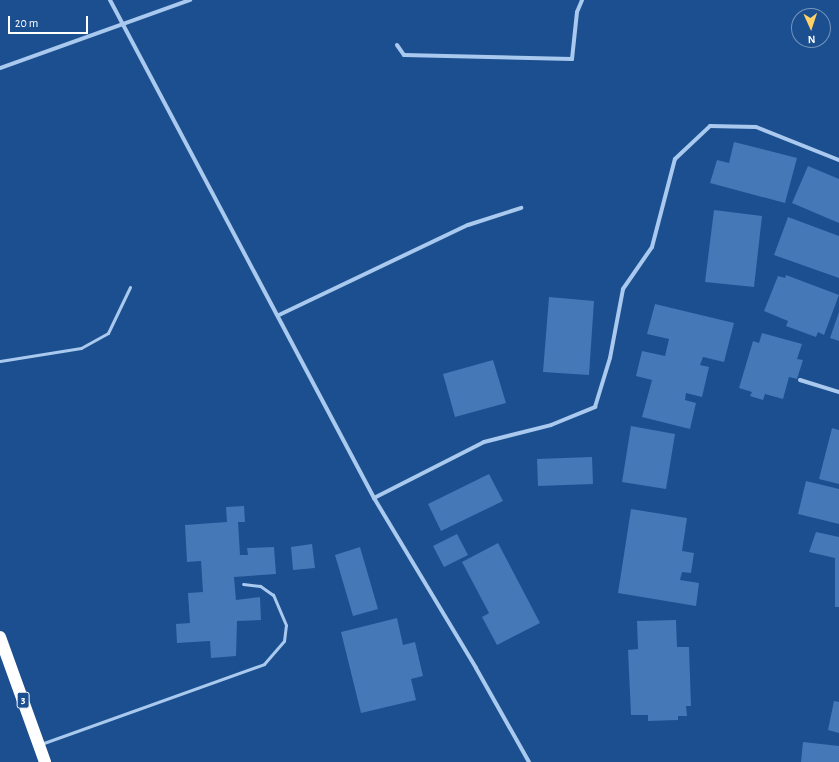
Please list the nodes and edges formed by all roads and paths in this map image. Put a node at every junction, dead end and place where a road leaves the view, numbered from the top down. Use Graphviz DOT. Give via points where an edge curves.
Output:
graph roads {
  1 [pos="110,0"];
  2 [pos="190,0"];
  3 [pos="582,0"];
  4 [pos="122,26"];
  5 [pos="397,45"];
  6 [pos="0,68"];
  7 [pos="839,160"];
  8 [pos="521,208"];
  9 [pos="130,286"];
  10 [pos="279,316"];
  11 [pos="0,361"];
  12 [pos="800,380"];
  13 [pos="839,392"];
  14 [pos="374,498"];
  15 [pos="243,584"];
  16 [pos="0,637"];
  17 [pos="39,745"];
  18 [pos="45,762"];
  19 [pos="529,762"];
  1 -- 4 [label="street"];
  2 -- 4 [label="street"];
  3 -- 5 [label="street" via="577,12 572,60 404,55"];
  4 -- 6 [label="street"];
  4 -- 10 [label="street"];
  7 -- 14 [label="street" via="756,127 710,126 675,159 652,247 623,289 610,358 595,407 551,425 484,442"];
  8 -- 10 [label="street" via="468,225"];
  9 -- 11 [label="lane" via="108,333 81,348"];
  10 -- 14 [label="street"];
  12 -- 13 [label="street"];
  14 -- 19 [label="street"];
  15 -- 17 [label="lane" via="260,586 273,595 286,625 284,641 264,664"];
  16 -- 17 [label="highway, 3"];
  17 -- 18 [label="highway, 3"];
}
